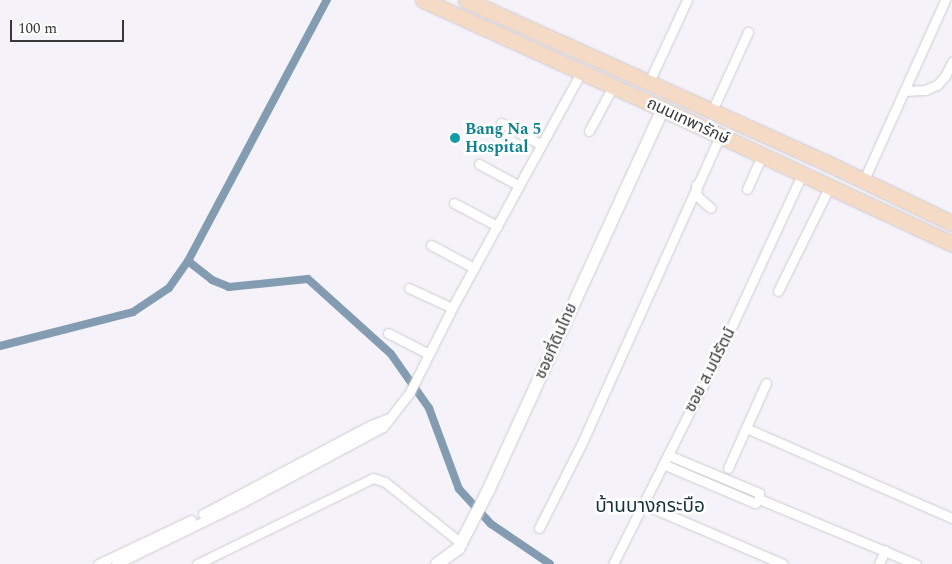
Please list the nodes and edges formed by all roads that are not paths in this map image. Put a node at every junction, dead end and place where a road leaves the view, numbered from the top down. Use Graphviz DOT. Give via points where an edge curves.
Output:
graph roads {
  1 [pos="423,0"];
  2 [pos="466,0"];
  3 [pos="688,0"];
  4 [pos="945,0"];
  5 [pos="748,32"];
  6 [pos="952,62"];
  7 [pos="580,72"];
  8 [pos="649,82"];
  9 [pos="613,86"];
  10 [pos="904,91"];
  11 [pos="664,109"];
  12 [pos="712,111"];
  13 [pos="501,123"];
  14 [pos="589,131"];
  15 [pos="720,135"];
  16 [pos="540,144"];
  17 [pos="762,156"];
  18 [pos="479,164"];
  19 [pos="802,174"];
  20 [pos="863,182"];
  21 [pos="696,184"];
  22 [pos="518,185"];
  23 [pos="830,186"];
  24 [pos="747,189"];
  25 [pos="454,203"];
  26 [pos="711,208"];
  27 [pos="952,223"];
  28 [pos="497,226"];
  29 [pos="952,244"];
  30 [pos="431,245"];
  31 [pos="474,268"];
  32 [pos="409,288"];
  33 [pos="778,291"];
  34 [pos="452,308"];
  35 [pos="388,333"];
  36 [pos="429,354"];
  37 [pos="766,383"];
  38 [pos="746,428"];
  39 [pos="668,455"];
  40 [pos="663,464"];
  41 [pos="728,468"];
  42 [pos="759,500"];
  43 [pos="643,504"];
  44 [pos="952,518"];
  45 [pos="188,524"];
  46 [pos="540,528"];
  47 [pos="462,544"];
  48 [pos="885,550"];
  49 [pos="899,561"];
  50 [pos="98,564"];
  51 [pos="116,564"];
  52 [pos="197,564"];
  53 [pos="437,564"];
  54 [pos="613,564"];
  55 [pos="784,564"];
  56 [pos="880,564"];
  57 [pos="916,564"];
  1 -- 7 [label="main road, ถนนเทพารักษ์"];
  2 -- 8 [label="main road, ถนนเทพารักษ์"];
  3 -- 8 [label="street"];
  4 -- 10 [label="street"];
  5 -- 12 [label="street"];
  6 -- 10 [label="street" via="937,85 925,90"];
  7 -- 9 [label="main road, ถนนเทพารักษ์"];
  7 -- 16 [label="street"];
  8 -- 12 [label="main road, ถนนเทพารักษ์"];
  9 -- 11 [label="main road, ถนนเทพารักษ์"];
  9 -- 14 [label="street"];
  10 -- 20 [label="street"];
  11 -- 15 [label="main road, ถนนเทพารักษ์"];
  11 -- 47 [label="street, ซอยที่ดินไทย"];
  12 -- 20 [label="main road, ถนนเทพารักษ์"];
  13 -- 16 [label="street"];
  15 -- 17 [label="main road, ถนนเทพารักษ์"];
  15 -- 21 [label="street"];
  16 -- 22 [label="street"];
  17 -- 19 [label="main road, ถนนเทพารักษ์"];
  17 -- 24 [label="street"];
  18 -- 22 [label="street"];
  19 -- 23 [label="main road, ถนนเทพารักษ์"];
  19 -- 39 [label="street, ซอย ส.มนีรัตน์" via="740,311"];
  20 -- 27 [label="main road, ถนนเทพารักษ์"];
  21 -- 26 [label="street" via="697,196"];
  21 -- 46 [label="street" via="582,445"];
  22 -- 28 [label="street"];
  23 -- 29 [label="main road, ถนนเทพารักษ์"];
  23 -- 33 [label="street"];
  25 -- 28 [label="street"];
  28 -- 31 [label="street"];
  30 -- 31 [label="street"];
  31 -- 34 [label="street"];
  32 -- 34 [label="street"];
  34 -- 36 [label="street"];
  35 -- 36 [label="street"];
  36 -- 45 [label="street" via="410,392 389,418"];
  37 -- 38 [label="street"];
  38 -- 41 [label="street"];
  38 -- 44 [label="street"];
  39 -- 40 [label="street, ซอย ส.มนีรัตน์"];
  39 -- 42 [label="street" via="759,493"];
  40 -- 42 [label="street" via="755,503"];
  40 -- 43 [label="street, ซอย ส.มนีรัตน์"];
  42 -- 48 [label="street"];
  43 -- 54 [label="street, ซอย ส.มนีรัตน์"];
  43 -- 55 [label="street"];
  45 -- 50 [label="street"];
  45 -- 51 [label="street"];
  47 -- 52 [label="street" via="385,482 373,478"];
  47 -- 53 [label="street, ซอยที่ดินไทย"];
  48 -- 49 [label="street"];
  48 -- 56 [label="street"];
  49 -- 57 [label="street"];
}
